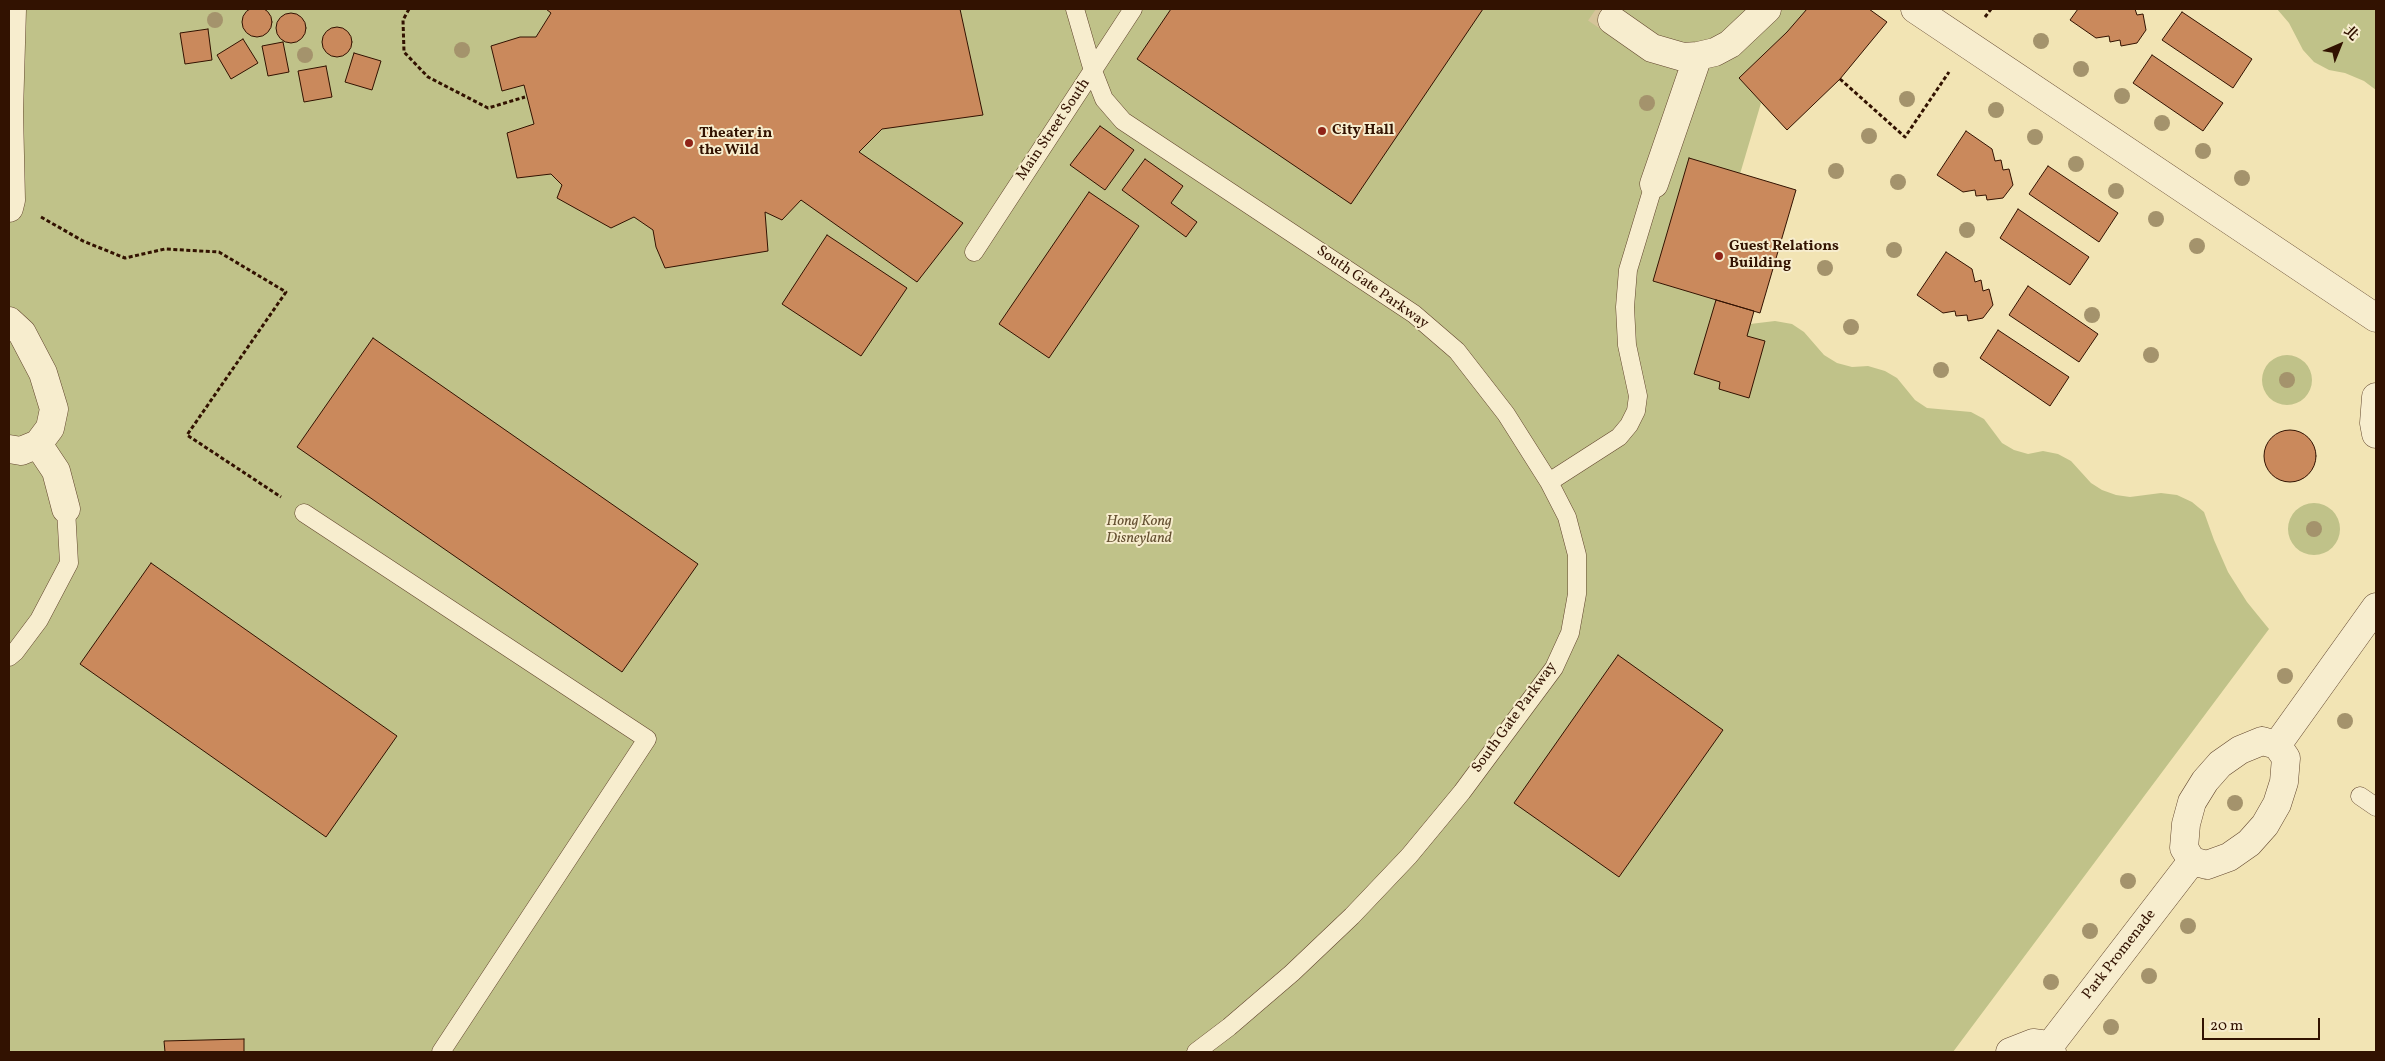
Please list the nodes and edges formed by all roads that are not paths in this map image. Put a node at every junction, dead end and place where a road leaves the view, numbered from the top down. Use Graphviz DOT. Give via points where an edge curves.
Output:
graph roads {
  1 [pos="12,9"];
  2 [pos="1075,9"];
  3 [pos="1133,9"];
  4 [pos="1768,9"];
  5 [pos="1914,9"];
  6 [pos="1612,20"];
  7 [pos="1698,56"];
  8 [pos="1093,71"];
  9 [pos="1654,184"];
  10 [pos="10,204"];
  11 [pos="974,252"];
  12 [pos="2376,318"];
  13 [pos="9,321"];
  14 [pos="2376,397"];
  15 [pos="2376,434"];
  16 [pos="38,444"];
  17 [pos="9,449"];
  18 [pos="1549,482"];
  19 [pos="66,509"];
  20 [pos="304,513"];
  21 [pos="2376,607"];
  22 [pos="9,657"];
  23 [pos="2277,745"];
  24 [pos="2360,796"];
  25 [pos="2376,807"];
  26 [pos="2192,861"];
  27 [pos="2050,1050"];
  28 [pos="440,1052"];
  29 [pos="1196,1052"];
  30 [pos="2010,1052"];
  1 -- 10 [label="street"];
  2 -- 8 [label="lane, South Gate Parkway"];
  3 -- 8 [label="lane, Main Street South"];
  4 -- 7 [label="street" via="1730,44"];
  5 -- 12 [label="street"];
  6 -- 7 [label="street" via="1652,48 1674,55"];
  7 -- 9 [label="street"];
  8 -- 11 [label="lane, Main Street South"];
  8 -- 18 [label="lane, South Gate Parkway" via="1104,99 1123,121 1414,314 1457,351 1506,414"];
  9 -- 18 [label="lane" via="1628,270 1627,345 1638,396 1636,411 1630,425 1619,437"];
  13 -- 16 [label="street" via="22,333 43,373 54,409 50,428"];
  14 -- 15 [label="street"];
  16 -- 17 [label="street" via="21,451"];
  16 -- 19 [label="street" via="56,471"];
  18 -- 29 [label="lane, South Gate Parkway" via="1567,517 1577,555 1578,594 1570,632 1554,668 1462,792 1409,856 1292,973"];
  19 -- 22 [label="lane" via="69,563 39,620"];
  20 -- 28 [label="lane" via="647,739"];
  21 -- 23 [label="street"];
  23 -- 26 [label="street" via="2262,741 2240,750 2220,764 2205,781 2192,802 2186,824 2184,848"];
  23 -- 26 [label="street" via="2286,758 2284,782 2265,825 2249,843 2229,857 2208,865"];
  24 -- 25 [label="lane"];
  26 -- 27 [label="street, Park Promenade"];
  27 -- 30 [label="street, Park Promenade" via="2033,1043"];
}
